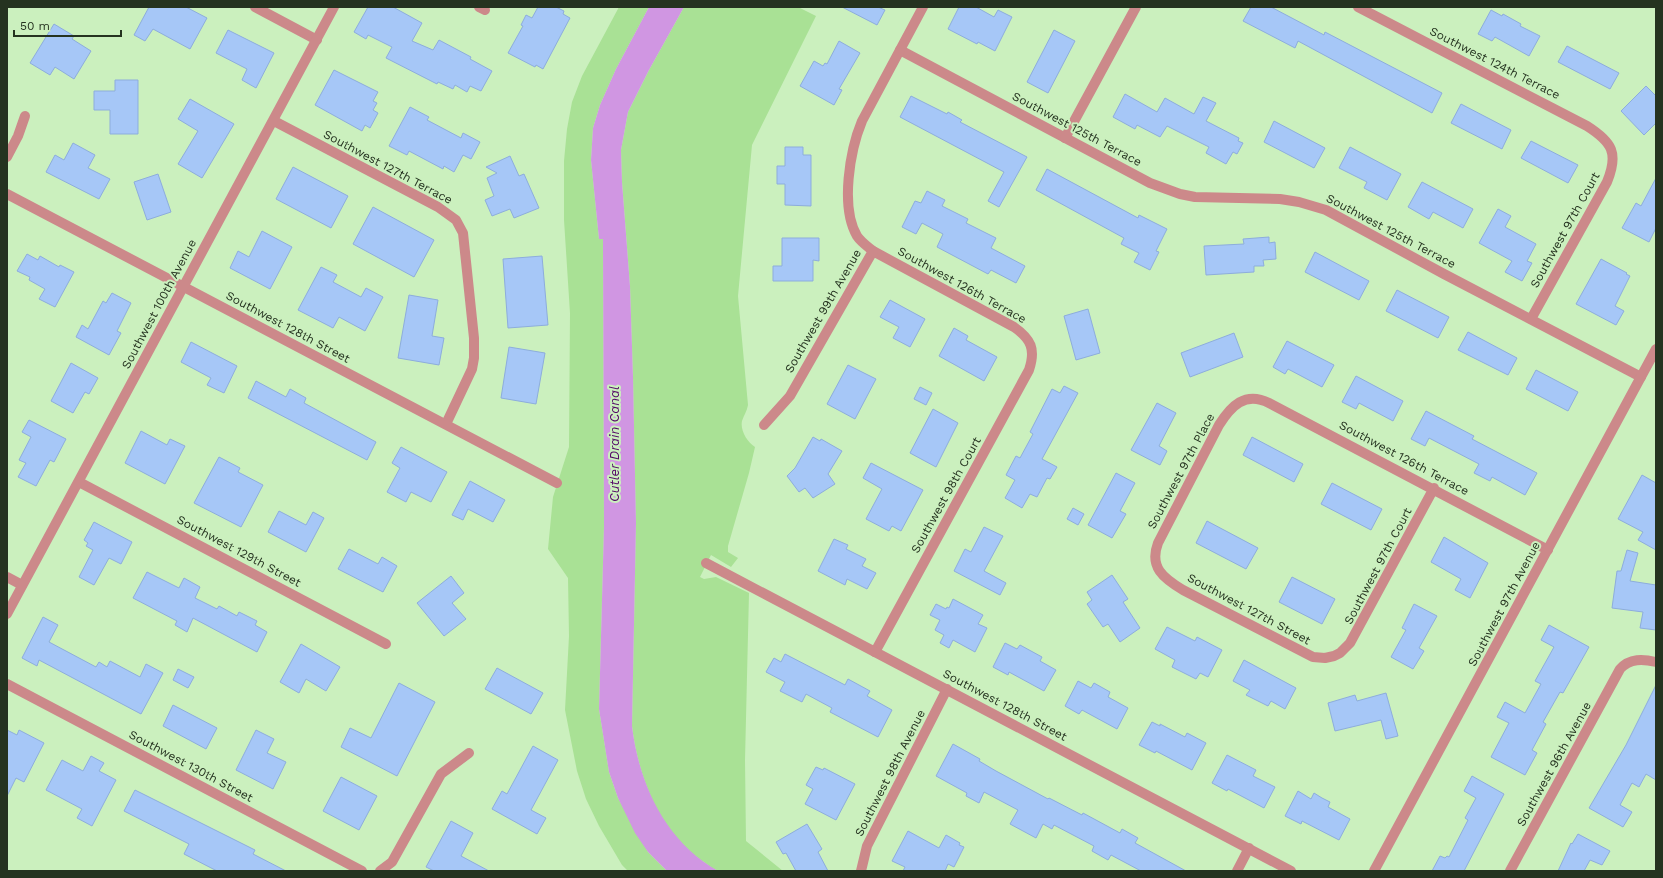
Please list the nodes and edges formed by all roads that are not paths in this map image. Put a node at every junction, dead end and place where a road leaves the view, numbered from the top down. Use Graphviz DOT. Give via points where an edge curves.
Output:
graph roads {
  1 [pos="255,7"];
  2 [pos="334,7"];
  3 [pos="923,7"];
  4 [pos="1136,7"];
  5 [pos="1358,7"];
  6 [pos="317,40"];
  7 [pos="900,50"];
  8 [pos="25,116"];
  9 [pos="274,121"];
  10 [pos="1065,138"];
  11 [pos="1612,151"];
  12 [pos="7,157"];
  13 [pos="7,194"];
  14 [pos="873,251"];
  15 [pos="183,287"];
  16 [pos="1531,319"];
  17 [pos="1032,348"];
  18 [pos="1656,349"];
  19 [pos="1641,377"];
  20 [pos="1245,400"];
  21 [pos="446,424"];
  22 [pos="764,425"];
  23 [pos="79,482"];
  24 [pos="557,483"];
  25 [pos="1434,488"];
  26 [pos="1548,550"];
  27 [pos="706,563"];
  28 [pos="1155,563"];
  29 [pos="7,577"];
  30 [pos="22,585"];
  31 [pos="7,614"];
  32 [pos="386,644"];
  33 [pos="875,652"];
  34 [pos="1340,654"];
  35 [pos="1656,662"];
  36 [pos="7,684"];
  37 [pos="947,689"];
  38 [pos="469,753"];
  39 [pos="1249,848"];
  40 [pos="362,871"];
  41 [pos="380,871"];
  42 [pos="861,871"];
  43 [pos="1237,871"];
  44 [pos="1291,871"];
  45 [pos="1374,871"];
  46 [pos="1510,871"];
  1 -- 6 [label="street"];
  2 -- 6 [label="street, Southwest 100th Avenue"];
  3 -- 7 [label="street, Southwest 99th Avenue"];
  4 -- 10 [label="street"];
  5 -- 11 [label="street, Southwest 124th Terrace" via="1587,126 1602,137"];
  6 -- 9 [label="street, Southwest 100th Avenue"];
  7 -- 10 [label="street, Southwest 125th Terrace"];
  7 -- 14 [label="street, Southwest 99th Avenue" via="862,121 850,160 848,194 853,225 858,236"];
  8 -- 12 [label="street"];
  9 -- 15 [label="street, Southwest 100th Avenue"];
  9 -- 21 [label="street, Southwest 127th Terrace" via="438,207 461,227 473,326 474,358 472,369"];
  10 -- 16 [label="street, Southwest 125th Terrace" via="1150,183 1180,194 1202,198 1280,199 1326,210"];
  11 -- 16 [label="street, Southwest 97th Court" via="1612,167 1607,182"];
  13 -- 15 [label="street, Southwest 128th Street"];
  14 -- 17 [label="street, Southwest 126th Terrace" via="1014,327 1028,338"];
  14 -- 22 [label="street, Southwest 99th Avenue" via="790,396"];
  15 -- 21 [label="street, Southwest 128th Street"];
  15 -- 23 [label="street, Southwest 100th Avenue"];
  16 -- 19 [label="street, Southwest 125th Terrace"];
  17 -- 33 [label="street, Southwest 98th Court" via="1029,370"];
  18 -- 19 [label="street, Southwest 97th Avenue"];
  19 -- 26 [label="street, Southwest 97th Avenue"];
  20 -- 25 [label="street, Southwest 126th Terrace" via="1264,400"];
  20 -- 28 [label="street, Southwest 97th Place" via="1233,407 1219,425 1158,543"];
  21 -- 24 [label="street, Southwest 128th Street"];
  23 -- 30 [label="street, Southwest 100th Avenue"];
  23 -- 32 [label="street, Southwest 129th Street"];
  25 -- 26 [label="street, Southwest 126th Terrace"];
  25 -- 34 [label="street, Southwest 97th Court" via="1354,636"];
  26 -- 45 [label="street, Southwest 97th Avenue"];
  27 -- 33 [label="street, Southwest 128th Street"];
  28 -- 34 [label="street, Southwest 127th Street" via="1166,578 1178,588 1293,648 1319,658 1330,658"];
  29 -- 30 [label="street"];
  30 -- 31 [label="street, Southwest 100th Avenue"];
  33 -- 37 [label="street, Southwest 128th Street"];
  35 -- 46 [label="street, Southwest 96th Avenue" via="1634,660 1620,669"];
  36 -- 40 [label="street, Southwest 130th Street"];
  37 -- 39 [label="street, Southwest 128th Street"];
  37 -- 42 [label="street, Southwest 98th Avenue" via="867,846"];
  38 -- 41 [label="street" via="441,774 392,862"];
  39 -- 43 [label="street"];
  39 -- 44 [label="street, Southwest 128th Street"];
}
